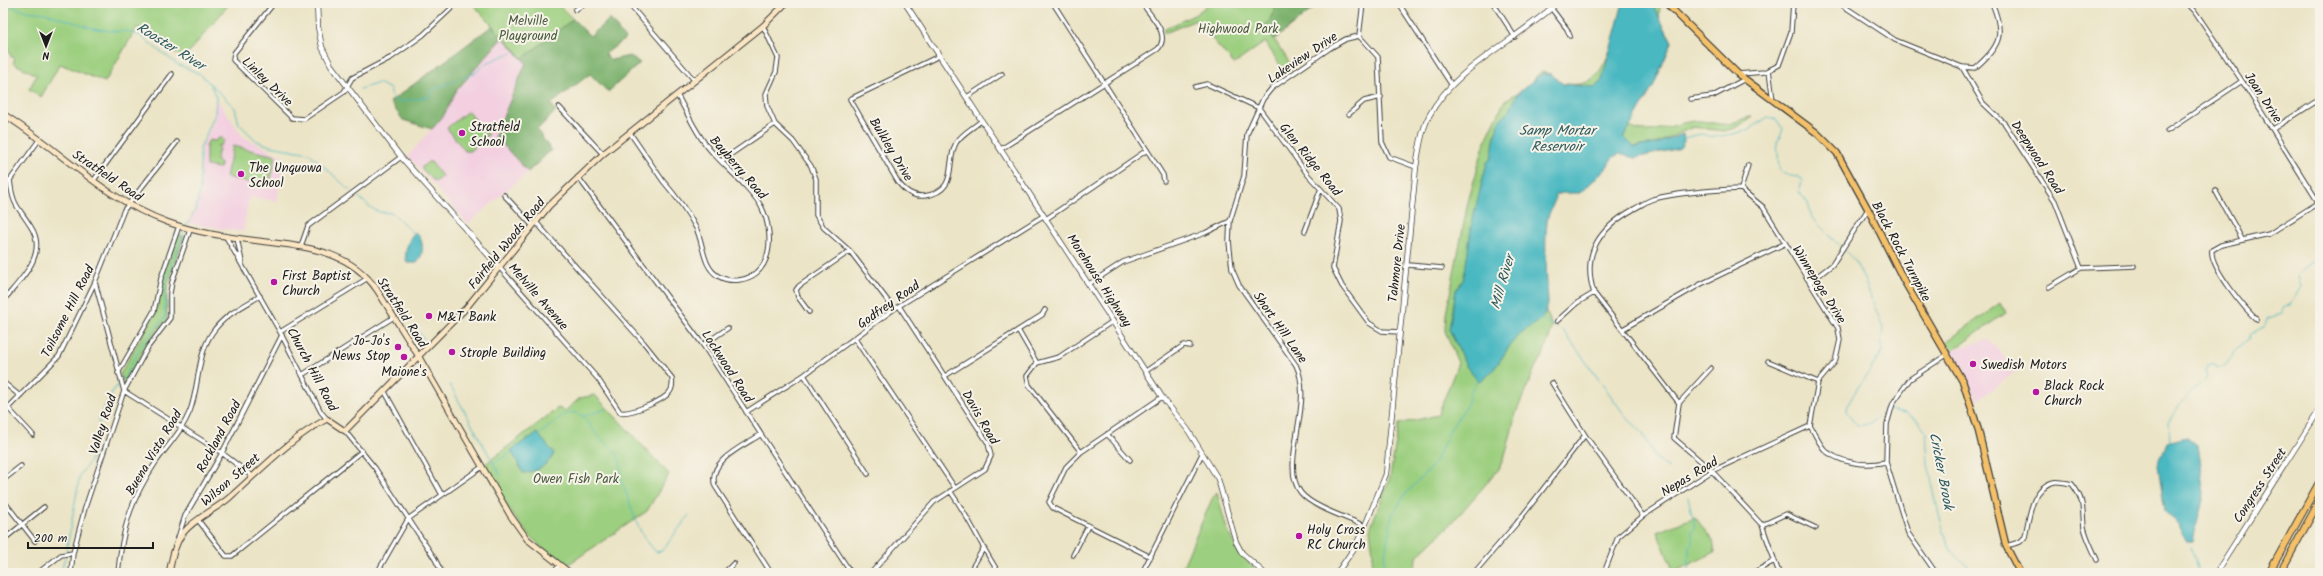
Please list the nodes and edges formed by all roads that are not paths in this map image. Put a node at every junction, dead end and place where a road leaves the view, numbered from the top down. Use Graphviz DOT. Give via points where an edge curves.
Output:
graph roads {
  1 [pos="274,3"];
  2 [pos="317,3"];
  3 [pos="457,3"];
  4 [pos="585,3"];
  5 [pos="628,3"];
  6 [pos="786,3"];
  7 [pos="905,3"];
  8 [pos="1053,3"];
  9 [pos="1142,3"];
  10 [pos="1363,3"];
  11 [pos="1492,3"];
  12 [pos="1557,3"];
  13 [pos="1793,3"];
  14 [pos="1839,3"];
  15 [pos="1992,3"];
  16 [pos="2187,3"];
  17 [pos="1669,4"];
  18 [pos="1402,7"];
  19 [pos="1551,8"];
  20 [pos="574,10"];
  21 [pos="763,26"];
  22 [pos="1359,36"];
  23 [pos="1515,36"];
  24 [pos="1570,36"];
  25 [pos="939,56"];
  26 [pos="1962,67"];
  27 [pos="1769,70"];
  28 [pos="172,74"];
  29 [pos="1002,74"];
  30 [pos="1738,74"];
  31 [pos="1745,79"];
  32 [pos="695,81"];
  33 [pos="2242,81"];
  34 [pos="1105,82"];
  35 [pos="1451,84"];
  36 [pos="349,86"];
  37 [pos="1195,87"];
  38 [pos="677,95"];
  39 [pos="967,97"];
  40 [pos="1381,97"];
  41 [pos="2320,99"];
  42 [pos="1690,100"];
  43 [pos="1773,101"];
  44 [pos="559,107"];
  45 [pos="1259,108"];
  46 [pos="3,114"];
  47 [pos="1348,114"];
  48 [pos="981,121"];
  49 [pos="775,124"];
  50 [pos="2273,130"];
  51 [pos="2168,131"];
  52 [pos="630,134"];
  53 [pos="39,140"];
  54 [pos="177,142"];
  55 [pos="1001,150"];
  56 [pos="1147,150"];
  57 [pos="603,154"];
  58 [pos="401,157"];
  59 [pos="721,161"];
  60 [pos="1748,165"];
  61 [pos="1416,167"];
  62 [pos="578,178"];
  63 [pos="10,180"];
  64 [pos="94,180"];
  65 [pos="3,181"];
  66 [pos="1164,181"];
  67 [pos="1741,189"];
  68 [pos="2215,190"];
  69 [pos="1320,191"];
  70 [pos="504,195"];
  71 [pos="128,204"];
  72 [pos="2319,204"];
  73 [pos="1868,209"];
  74 [pos="1045,218"];
  75 [pos="1230,221"];
  76 [pos="534,223"];
  77 [pos="185,228"];
  78 [pos="1305,231"];
  79 [pos="226,237"];
  80 [pos="237,238"];
  81 [pos="2242,239"];
  82 [pos="1784,244"];
  83 [pos="301,246"];
  84 [pos="238,247"];
  85 [pos="232,249"];
  86 [pos="850,251"];
  87 [pos="242,265"];
  88 [pos="1408,265"];
  89 [pos="2134,266"];
  90 [pos="499,267"];
  91 [pos="1442,268"];
  92 [pos="2081,268"];
  93 [pos="368,278"];
  94 [pos="95,282"];
  95 [pos="1810,282"];
  96 [pos="1090,284"];
  97 [pos="2049,287"];
  98 [pos="1594,293"];
  99 [pos="260,296"];
  100 [pos="3,301"];
  101 [pos="899,306"];
  102 [pos="894,309"];
  103 [pos="1045,310"];
  104 [pos="809,312"];
  105 [pos="394,317"];
  106 [pos="2257,320"];
  107 [pos="1113,321"];
  108 [pos="1557,321"];
  109 [pos="728,328"];
  110 [pos="1622,329"];
  111 [pos="1018,330"];
  112 [pos="1400,332"];
  113 [pos="281,333"];
  114 [pos="855,339"];
  115 [pos="703,346"];
  116 [pos="1190,346"];
  117 [pos="1948,354"];
  118 [pos="419,357"];
  119 [pos="1768,361"];
  120 [pos="1037,363"];
  121 [pos="1711,368"];
  122 [pos="1146,371"];
  123 [pos="118,373"];
  124 [pos="302,375"];
  125 [pos="804,375"];
  126 [pos="945,376"];
  127 [pos="3,382"];
  128 [pos="1552,382"];
  129 [pos="1818,382"];
  130 [pos="124,391"];
  131 [pos="384,392"];
  132 [pos="20,396"];
  133 [pos="1162,397"];
  134 [pos="1679,403"];
  135 [pos="8,408"];
  136 [pos="2320,409"];
  137 [pos="746,412"];
  138 [pos="3,413"];
  139 [pos="327,419"];
  140 [pos="1810,426"];
  141 [pos="182,428"];
  142 [pos="345,431"];
  143 [pos="1107,434"];
  144 [pos="33,435"];
  145 [pos="760,435"];
  146 [pos="1585,435"];
  147 [pos="362,451"];
  148 [pos="1081,452"];
  149 [pos="222,453"];
  150 [pos="1202,454"];
  151 [pos="1130,460"];
  152 [pos="1886,462"];
  153 [pos="21,466"];
  154 [pos="482,467"];
  155 [pos="1712,471"];
  156 [pos="868,474"];
  157 [pos="252,476"];
  158 [pos="3,480"];
  159 [pos="2320,481"];
  160 [pos="955,488"];
  161 [pos="950,491"];
  162 [pos="442,495"];
  163 [pos="3,500"];
  164 [pos="2320,500"];
  165 [pos="44,507"];
  166 [pos="1643,516"];
  167 [pos="408,519"];
  168 [pos="198,520"];
  169 [pos="22,524"];
  170 [pos="1762,525"];
  171 [pos="1088,526"];
  172 [pos="1366,526"];
  173 [pos="1816,528"];
  174 [pos="3,540"];
  175 [pos="35,541"];
  176 [pos="2006,546"];
  177 [pos="175,548"];
  178 [pos="983,549"];
  179 [pos="71,553"];
  180 [pos="1073,554"];
  181 [pos="1151,557"];
  182 [pos="2097,560"];
  183 [pos="1774,561"];
  184 [pos="734,563"];
  185 [pos="560,565"];
  186 [pos="2269,571"];
  187 [pos="2281,572"];
  188 [pos="38,573"];
  189 [pos="71,573"];
  190 [pos="118,573"];
  191 [pos="169,573"];
  192 [pos="371,573"];
  193 [pos="377,573"];
  194 [pos="442,573"];
  195 [pos="553,573"];
  196 [pos="570,573"];
  197 [pos="724,573"];
  198 [pos="771,573"];
  199 [pos="851,573"];
  200 [pos="871,573"];
  201 [pos="969,573"];
  202 [pos="999,573"];
  203 [pos="1142,573"];
  204 [pos="1264,573"];
  205 [pos="1336,573"];
  206 [pos="1474,573"];
  207 [pos="1604,573"];
  208 [pos="1753,573"];
  209 [pos="1779,573"];
  210 [pos="1936,573"];
  211 [pos="2020,573"];
  212 [pos="2216,573"];
  1 -- 36 [label="street, Linley Drive" via="234,53 233,60 238,66 292,118 298,120 304,119"];
  2 -- 36 [label="street, Melville Avenue" via="322,47 331,65"];
  3 -- 36 [label="street" via="423,35 392,57 352,78"];
  4 -- 20 [label="street"];
  5 -- 32 [label="street"];
  6 -- 21 [label="main road, Fairfield Woods Road"];
  7 -- 25 [label="street, Morehouse Highway"];
  8 -- 34 [label="street"];
  9 -- 34 [label="street" via="1164,36 1163,42 1158,49"];
  10 -- 22 [label="street"];
  11 -- 23 [label="street"];
  12 -- 19 [label="street, Tahmore Drive"];
  13 -- 27 [label="street" via="1792,32 1779,65"];
  14 -- 26 [label="street" via="1896,40"];
  15 -- 26 [label="street" via="2000,27 1998,43 1975,68"];
  16 -- 33 [label="street, Joan Drive"];
  17 -- 30 [label="main road, Black Rock Turnpike"];
  18 -- 35 [label="street"];
  19 -- 23 [label="street, Tahmore Drive"];
  19 -- 24 [label="street"];
  21 -- 32 [label="main road, Fairfield Woods Road"];
  21 -- 49 [label="street" via="778,58 776,72 766,94 767,106"];
  22 -- 40 [label="street" via="1378,57"];
  22 -- 45 [label="street, Lakeview Drive" via="1346,39 1330,48 1272,88"];
  23 -- 35 [label="street, Tahmore Drive"];
  25 -- 39 [label="street, Morehouse Highway"];
  25 -- 48 [label="street, Bulkley Drive" via="850,99 902,188 917,196 930,195 938,191 949,178 955,144"];
  26 -- 92 [label="street, Deepwood Road" via="1983,102 2005,124 2056,201"];
  27 -- 30 [label="street"];
  27 -- 43 [label="street"];
  28 -- 64 [label="street"];
  29 -- 39 [label="street"];
  30 -- 31 [label="main road, Black Rock Turnpike"];
  31 -- 42 [label="street" via="1713,96"];
  31 -- 43 [label="main road, Black Rock Turnpike"];
  32 -- 38 [label="main road, Fairfield Woods Road"];
  33 -- 50 [label="street, Joan Drive"];
  33 -- 51 [label="street"];
  34 -- 55 [label="street"];
  34 -- 56 [label="street"];
  35 -- 61 [label="street, Tahmore Drive" via="1429,116"];
  36 -- 58 [label="street, Melville Avenue"];
  37 -- 45 [label="street, Glen Ridge Road" via="1207,84"];
  38 -- 52 [label="main road, Fairfield Woods Road"];
  38 -- 59 [label="street, Bayberry Road" via="702,141"];
  39 -- 48 [label="street, Morehouse Highway"];
  40 -- 47 [label="street" via="1364,101"];
  40 -- 61 [label="street" via="1382,142 1389,156"];
  41 -- 50 [label="street"];
  43 -- 73 [label="main road, Black Rock Turnpike" via="1817,134 1837,154"];
  44 -- 57 [label="street"];
  45 -- 69 [label="street, Glen Ridge Road"];
  45 -- 75 [label="street, Lakeview Drive" via="1247,134 1244,176"];
  46 -- 53 [label="main road, Stratfield Road"];
  48 -- 55 [label="street, Morehouse Highway"];
  49 -- 59 [label="street"];
  49 -- 86 [label="street" via="793,141 811,166 816,179 816,215 824,228"];
  50 -- 72 [label="street, Joan Drive"];
  52 -- 57 [label="main road, Fairfield Woods Road"];
  52 -- 59 [label="street, Bayberry Road" via="688,211 699,234 708,264 714,273 731,280 753,275 766,260 770,241 768,226 757,200"];
  53 -- 63 [label="street"];
  53 -- 64 [label="main road, Stratfield Road"];
  54 -- 71 [label="street, Toilsome Hill Road"];
  55 -- 74 [label="street, Morehouse Highway"];
  56 -- 66 [label="street" via="1163,175"];
  56 -- 74 [label="street, Godfrey Road"];
  57 -- 62 [label="main road, Fairfield Woods Road"];
  58 -- 83 [label="street" via="308,226"];
  58 -- 90 [label="street, Melville Avenue"];
  60 -- 67 [label="street"];
  61 -- 88 [label="street, Tahmore Drive"];
  62 -- 76 [label="main road, Fairfield Woods Road"];
  62 -- 115 [label="street, Lockwood Road"];
  63 -- 65 [label="street"];
  63 -- 100 [label="street" via="12,198 32,228 37,243 33,263"];
  64 -- 71 [label="main road, Stratfield Road"];
  67 -- 82 [label="street, Winnepoge Drive" via="1763,207"];
  67 -- 98 [label="street" via="1697,191 1652,200 1621,216 1596,240 1589,263"];
  68 -- 81 [label="street"];
  69 -- 78 [label="street"];
  69 -- 112 [label="street, Glen Ridge Road" via="1339,209 1341,221 1333,268 1342,286 1369,323 1382,331"];
  70 -- 76 [label="street"];
  71 -- 77 [label="main road, Stratfield Road"];
  71 -- 94 [label="street, Toilsome Hill Road"];
  72 -- 81 [label="street" via="2269,234"];
  73 -- 95 [label="street" via="1832,265"];
  73 -- 117 [label="main road, Black Rock Turnpike" via="1903,279"];
  74 -- 96 [label="street, Morehouse Highway"];
  74 -- 101 [label="street, Godfrey Road"];
  75 -- 96 [label="street" via="1205,233 1123,262"];
  75 -- 172 [label="street, Short Hill Lane" via="1229,254 1239,285 1296,365 1301,376 1303,398 1293,466 1295,483 1309,500"];
  76 -- 90 [label="main road, Fairfield Woods Road"];
  76 -- 90 [label="street, Melville Avenue" via="644,343 672,378 671,389 667,395 630,413 620,412 601,383"];
  77 -- 79 [label="main road, Stratfield Road"];
  77 -- 123 [label="street" via="161,278 154,311"];
  77 -- 130 [label="street" via="170,292 170,318 148,347"];
  79 -- 80 [label="main road, Stratfield Road"];
  79 -- 85 [label="street, Church Hill Road"];
  80 -- 83 [label="main road, Stratfield Road"];
  80 -- 84 [label="street, Church Hill Road"];
  81 -- 106 [label="street" via="2215,247 2212,250 2214,262 2231,290"];
  82 -- 95 [label="street, Winnepoge Drive"];
  82 -- 110 [label="street" via="1701,284"];
  83 -- 93 [label="main road, Stratfield Road" via="336,255 358,268"];
  84 -- 85 [label="street"];
  84 -- 87 [label="street, Church Hill Road"];
  85 -- 87 [label="street, Church Hill Road"];
  86 -- 102 [label="street"];
  86 -- 104 [label="street" via="796,290"];
  87 -- 99 [label="street, Church Hill Road"];
  88 -- 91 [label="street"];
  88 -- 112 [label="street, Tahmore Drive"];
  89 -- 92 [label="street"];
  90 -- 118 [label="main road, Fairfield Woods Road" via="466,308"];
  92 -- 97 [label="street"];
  93 -- 105 [label="main road, Stratfield Road"];
  93 -- 113 [label="street"];
  94 -- 123 [label="street, Valley Road"];
  94 -- 132 [label="street, Toilsome Hill Road" via="59,356"];
  95 -- 129 [label="street, Winnepoge Drive" via="1838,328 1840,340 1835,362"];
  96 -- 107 [label="street, Morehouse Highway"];
  98 -- 108 [label="street" via="1577,303"];
  98 -- 110 [label="street"];
  99 -- 113 [label="street, Church Hill Road"];
  99 -- 141 [label="street, Buena Vista Road" via="223,318 211,334 205,346 194,398"];
  101 -- 102 [label="street, Godfrey Road"];
  101 -- 126 [label="street, Davis Road"];
  102 -- 114 [label="street, Godfrey Road"];
  103 -- 111 [label="street" via="1042,315"];
  105 -- 118 [label="main road, Stratfield Road"];
  105 -- 124 [label="street"];
  107 -- 120 [label="street" via="1059,357"];
  107 -- 122 [label="street, Morehouse Highway"];
  109 -- 115 [label="street"];
  110 -- 134 [label="street"];
  111 -- 120 [label="street"];
  111 -- 126 [label="street"];
  112 -- 172 [label="street, Tahmore Drive" via="1386,474"];
  113 -- 124 [label="street, Church Hill Road"];
  113 -- 149 [label="street, Rockland Road"];
  114 -- 125 [label="street, Godfrey Road"];
  114 -- 160 [label="street"];
  115 -- 137 [label="street, Lockwood Road"];
  116 -- 122 [label="street" via="1184,345"];
  117 -- 152 [label="street" via="1910,379 1893,403 1887,424"];
  117 -- 176 [label="main road, Black Rock Turnpike" via="1971,404"];
  118 -- 131 [label="main road, Fairfield Woods Road"];
  118 -- 154 [label="main road, Stratfield Road"];
  119 -- 129 [label="street"];
  120 -- 148 [label="street" via="1027,376 1029,385"];
  121 -- 134 [label="street"];
  122 -- 133 [label="street, Morehouse Highway"];
  123 -- 130 [label="street, Valley Road"];
  124 -- 139 [label="street, Church Hill Road"];
  125 -- 137 [label="street, Godfrey Road"];
  125 -- 156 [label="street"];
  126 -- 160 [label="street, Davis Road" via="988,443 991,452 990,460 984,469"];
  127 -- 132 [label="street"];
  128 -- 146 [label="street"];
  129 -- 140 [label="street"];
  130 -- 141 [label="street"];
  130 -- 179 [label="street, Valley Road"];
  131 -- 142 [label="main road, Fairfield Woods Road"];
  131 -- 162 [label="street"];
  132 -- 135 [label="street, Toilsome Hill Road"];
  133 -- 143 [label="street"];
  133 -- 150 [label="street, Morehouse Highway" via="1188,430"];
  134 -- 155 [label="street" via="1674,438"];
  135 -- 138 [label="street, Toilsome Hill Road"];
  135 -- 144 [label="street"];
  136 -- 212 [label="street, Congress Street"];
  137 -- 145 [label="street, Lockwood Road"];
  139 -- 142 [label="main road, Church Hill Road"];
  139 -- 157 [label="main road, Wilson Street" via="292,441"];
  140 -- 152 [label="street" via="1826,452 1856,464 1871,466"];
  140 -- 155 [label="street, Nepas Road"];
  141 -- 149 [label="street"];
  141 -- 190 [label="street, Buena Vista Road" via="138,490 125,526"];
  142 -- 147 [label="street, Church Hill Road"];
  143 -- 148 [label="street"];
  143 -- 151 [label="street"];
  145 -- 198 [label="street" via="719,465 715,471 714,483"];
  145 -- 199 [label="street, Lockwood Road"];
  146 -- 166 [label="street"];
  146 -- 206 [label="street" via="1516,524"];
  147 -- 167 [label="street, Church Hill Road"];
  147 -- 168 [label="street" via="234,555 226,556"];
  148 -- 171 [label="street" via="1066,467 1049,502 1053,508"];
  149 -- 157 [label="street"];
  149 -- 177 [label="street, Rockland Road" via="185,516"];
  150 -- 181 [label="street"];
  150 -- 204 [label="street, Morehouse Highway" via="1218,479 1236,542 1242,553"];
  152 -- 210 [label="street" via="1908,533"];
  153 -- 158 [label="street"];
  154 -- 162 [label="street"];
  154 -- 185 [label="main road, Stratfield Road" via="521,531"];
  155 -- 166 [label="street, Nepas Road"];
  155 -- 170 [label="street"];
  157 -- 168 [label="main road, Wilson Street" via="229,498"];
  159 -- 186 [label="highway"];
  160 -- 161 [label="street, Davis Road"];
  161 -- 178 [label="street" via="973,525"];
  161 -- 200 [label="street, Davis Road" via="928,509"];
  162 -- 167 [label="street"];
  163 -- 169 [label="street"];
  164 -- 187 [label="highway"];
  165 -- 169 [label="street"];
  166 -- 207 [label="street, Nepas Road" via="1618,537"];
  167 -- 193 [label="street"];
  167 -- 194 [label="street, Church Hill Road"];
  168 -- 177 [label="main road, Wilson Street" via="184,533"];
  169 -- 174 [label="street"];
  169 -- 175 [label="street"];
  170 -- 173 [label="street" via="1786,514"];
  170 -- 183 [label="street"];
  171 -- 180 [label="street"];
  171 -- 181 [label="street"];
  172 -- 205 [label="street, Tahmore Drive" via="1355,547"];
  176 -- 182 [label="street" via="2020,542 2025,537 2037,494 2044,486 2055,481 2072,484 2083,501 2084,527"];
  176 -- 211 [label="main road, Black Rock Turnpike"];
  177 -- 191 [label="main road, Wilson Street"];
  178 -- 201 [label="street"];
  178 -- 202 [label="street"];
  179 -- 188 [label="street" via="61,555"];
  179 -- 189 [label="street, Valley Road"];
  181 -- 203 [label="street"];
  183 -- 208 [label="street"];
  183 -- 209 [label="street"];
  184 -- 197 [label="street"];
  185 -- 195 [label="street"];
  185 -- 196 [label="main road, Stratfield Road"];
  192 -- 193 [label="street"];
}
